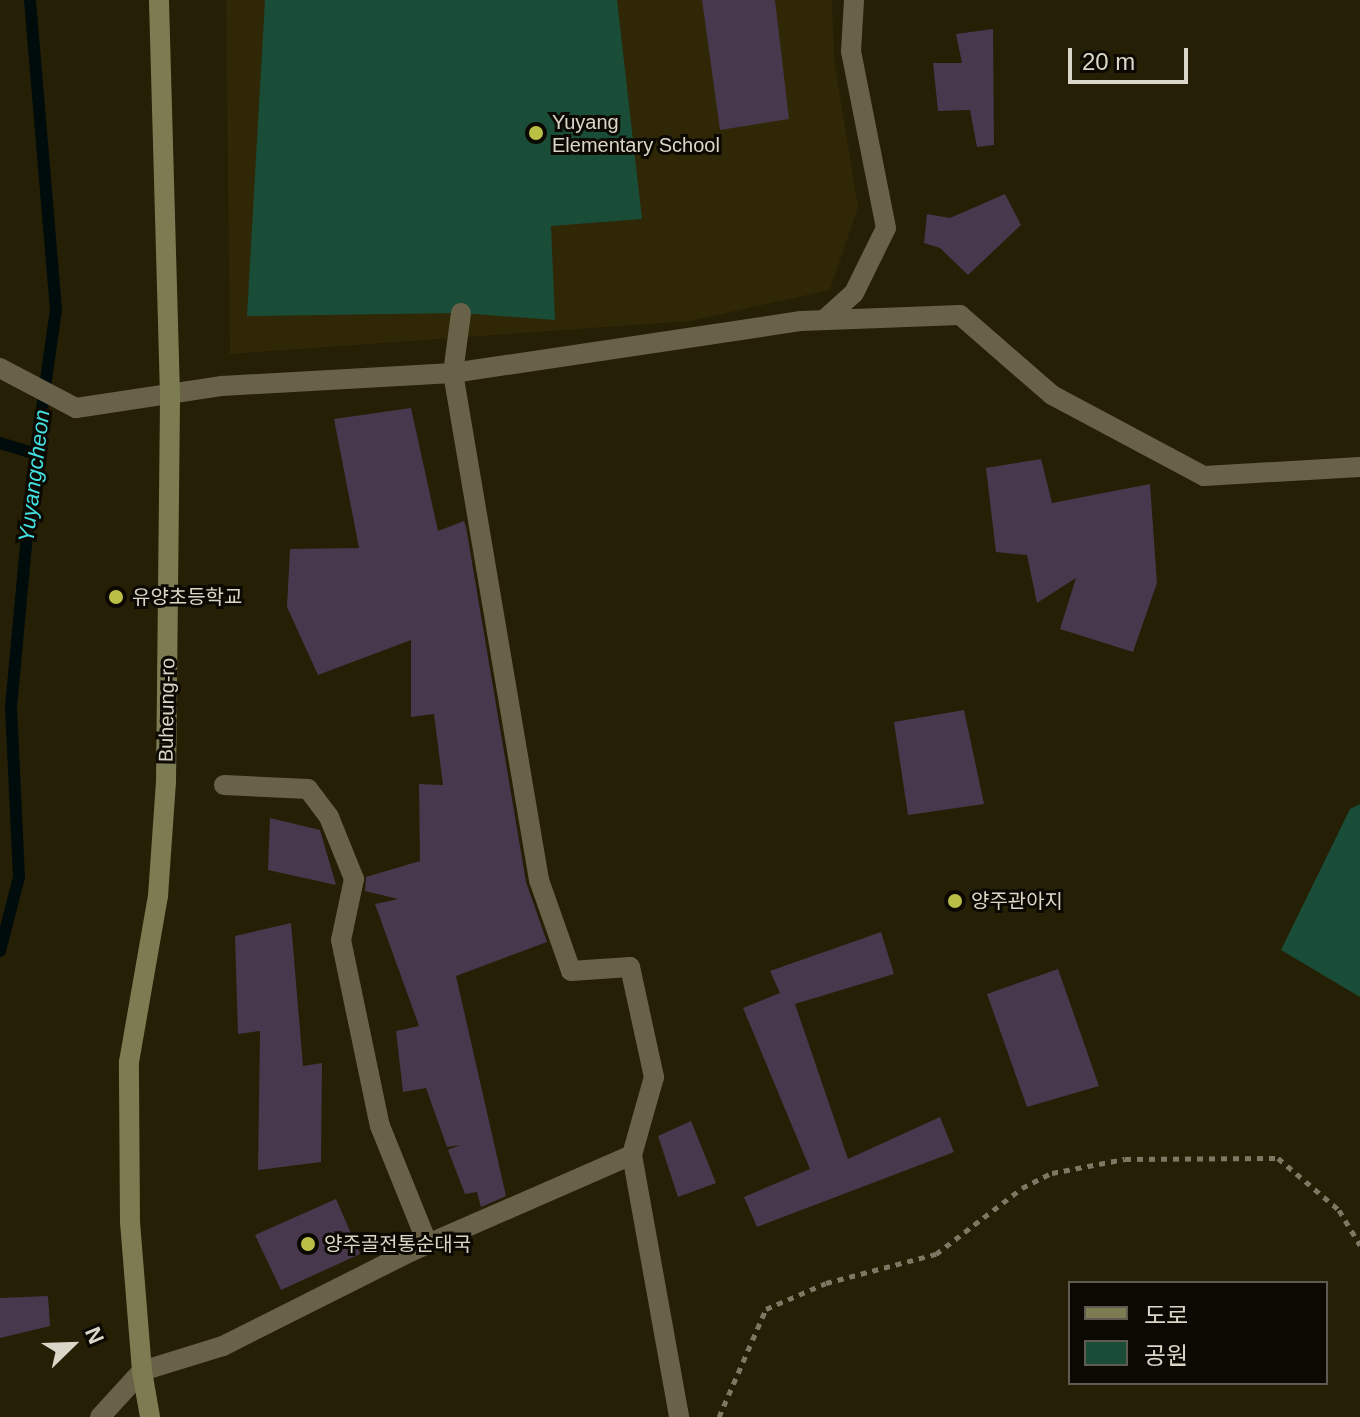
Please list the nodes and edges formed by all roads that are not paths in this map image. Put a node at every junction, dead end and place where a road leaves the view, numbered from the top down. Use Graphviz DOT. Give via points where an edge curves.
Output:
graph roads {
  1 [pos="159,0"];
  2 [pos="858,4"];
  3 [pos="461,313"];
  4 [pos="824,320"];
  5 [pos="0,368"];
  6 [pos="453,373"];
  7 [pos="170,395"];
  8 [pos="1360,467"];
  9 [pos="224,785"];
  10 [pos="632,1155"];
  11 [pos="428,1245"];
  12 [pos="142,1371"];
  13 [pos="100,1417"];
  14 [pos="150,1417"];
  15 [pos="679,1417"];
  1 -- 7 [label="main road, Buheung-ro"];
  2 -- 4 [label="street" via="851,51 886,228 854,293"];
  3 -- 6 [label="street"];
  4 -- 6 [label="street"];
  4 -- 8 [label="street" via="960,315 1052,395 1204,476"];
  5 -- 7 [label="street" via="76,408"];
  6 -- 7 [label="street" via="222,386"];
  6 -- 10 [label="street" via="539,880 571,971 630,967 654,1077"];
  7 -- 12 [label="main road, Buheung-ro" via="166,782 158,896 129,1062 130,1222"];
  9 -- 11 [label="street" via="308,789 329,817 354,879 341,940 380,1126"];
  10 -- 11 [label="street"];
  10 -- 15 [label="street"];
  11 -- 12 [label="street" via="223,1346"];
  12 -- 13 [label="street"];
  12 -- 14 [label="main road, Buheung-ro"];
}
